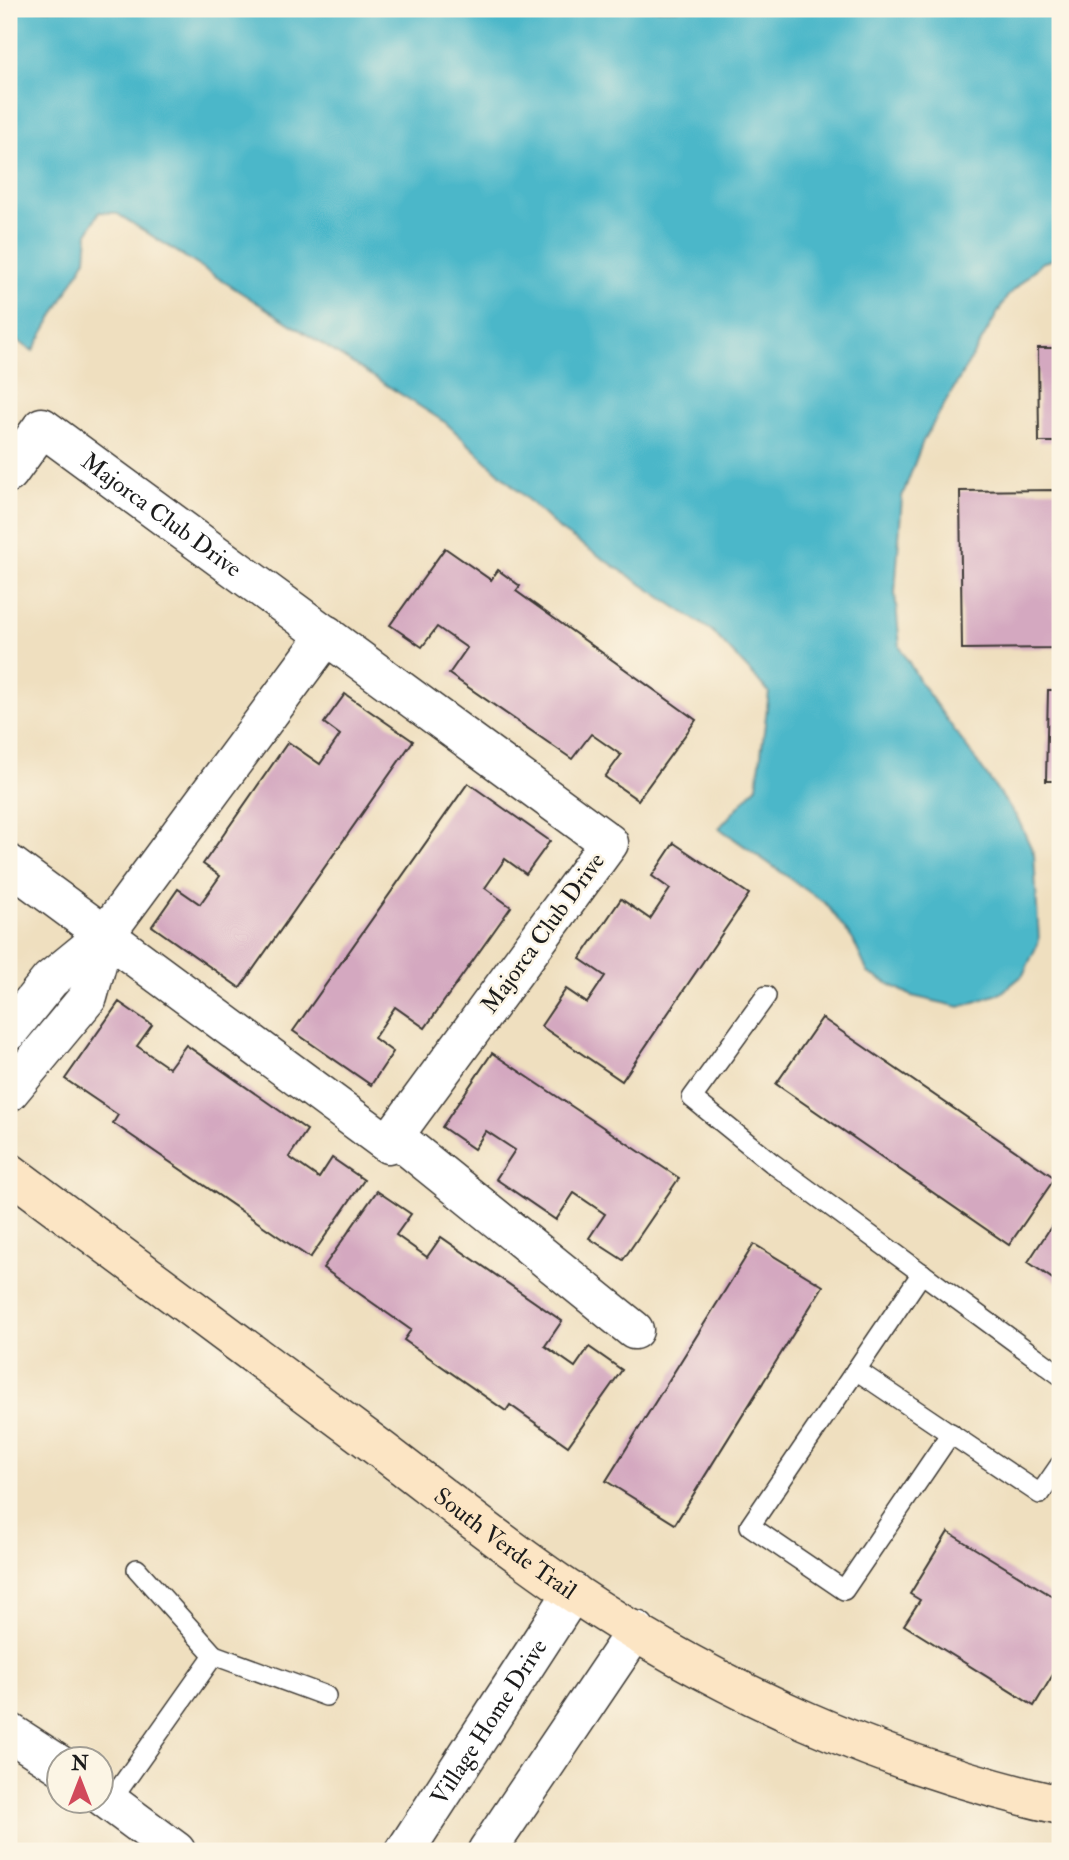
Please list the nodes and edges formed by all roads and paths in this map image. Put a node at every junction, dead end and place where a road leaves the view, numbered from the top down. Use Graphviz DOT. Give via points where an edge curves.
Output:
graph roads {
  1 [pos="9,473"];
  2 [pos="327,635"];
  3 [pos="9,864"];
  4 [pos="105,935"];
  5 [pos="766,996"];
  6 [pos="9,1031"];
  7 [pos="9,1092"];
  8 [pos="394,1136"];
  9 [pos="9,1172"];
  10 [pos="922,1273"];
  11 [pos="634,1330"];
  12 [pos="856,1370"];
  13 [pos="1060,1375"];
  14 [pos="951,1433"];
  15 [pos="1060,1465"];
  16 [pos="137,1569"];
  17 [pos="573,1592"];
  18 [pos="636,1630"];
  19 [pos="214,1655"];
  20 [pos="326,1696"];
  21 [pos="9,1732"];
  22 [pos="46,1756"];
  23 [pos="116,1786"];
  24 [pos="1060,1805"];
  25 [pos="116,1808"];
  26 [pos="162,1847"];
  27 [pos="405,1851"];
  28 [pos="487,1851"];
  1 -- 2 [label="street, Majorca Club Drive" via="43,427"];
  2 -- 4 [label="street"];
  2 -- 8 [label="street, Majorca Club Drive" via="610,843"];
  3 -- 4 [label="street"];
  4 -- 6 [label="street" via="50,980"];
  4 -- 7 [label="street" via="88,997"];
  4 -- 8 [label="street" via="388,1144"];
  5 -- 10 [label="lane" via="692,1098"];
  8 -- 11 [label="street"];
  9 -- 17 [label="street, South Verde Trail"];
  10 -- 12 [label="lane"];
  10 -- 13 [label="lane"];
  12 -- 14 [label="lane"];
  12 -- 14 [label="lane" via="750,1527 844,1590"];
  14 -- 15 [label="lane" via="1040,1494"];
  16 -- 19 [label="lane"];
  17 -- 18 [label="street, South Verde Trail"];
  17 -- 27 [label="street, Village Home Drive"];
  18 -- 24 [label="street, South Verde Trail" via="721,1680 816,1726 915,1763"];
  18 -- 28 [label="street"];
  19 -- 20 [label="lane"];
  19 -- 23 [label="lane"];
  21 -- 22 [label="street"];
  25 -- 26 [label="street"];
}
